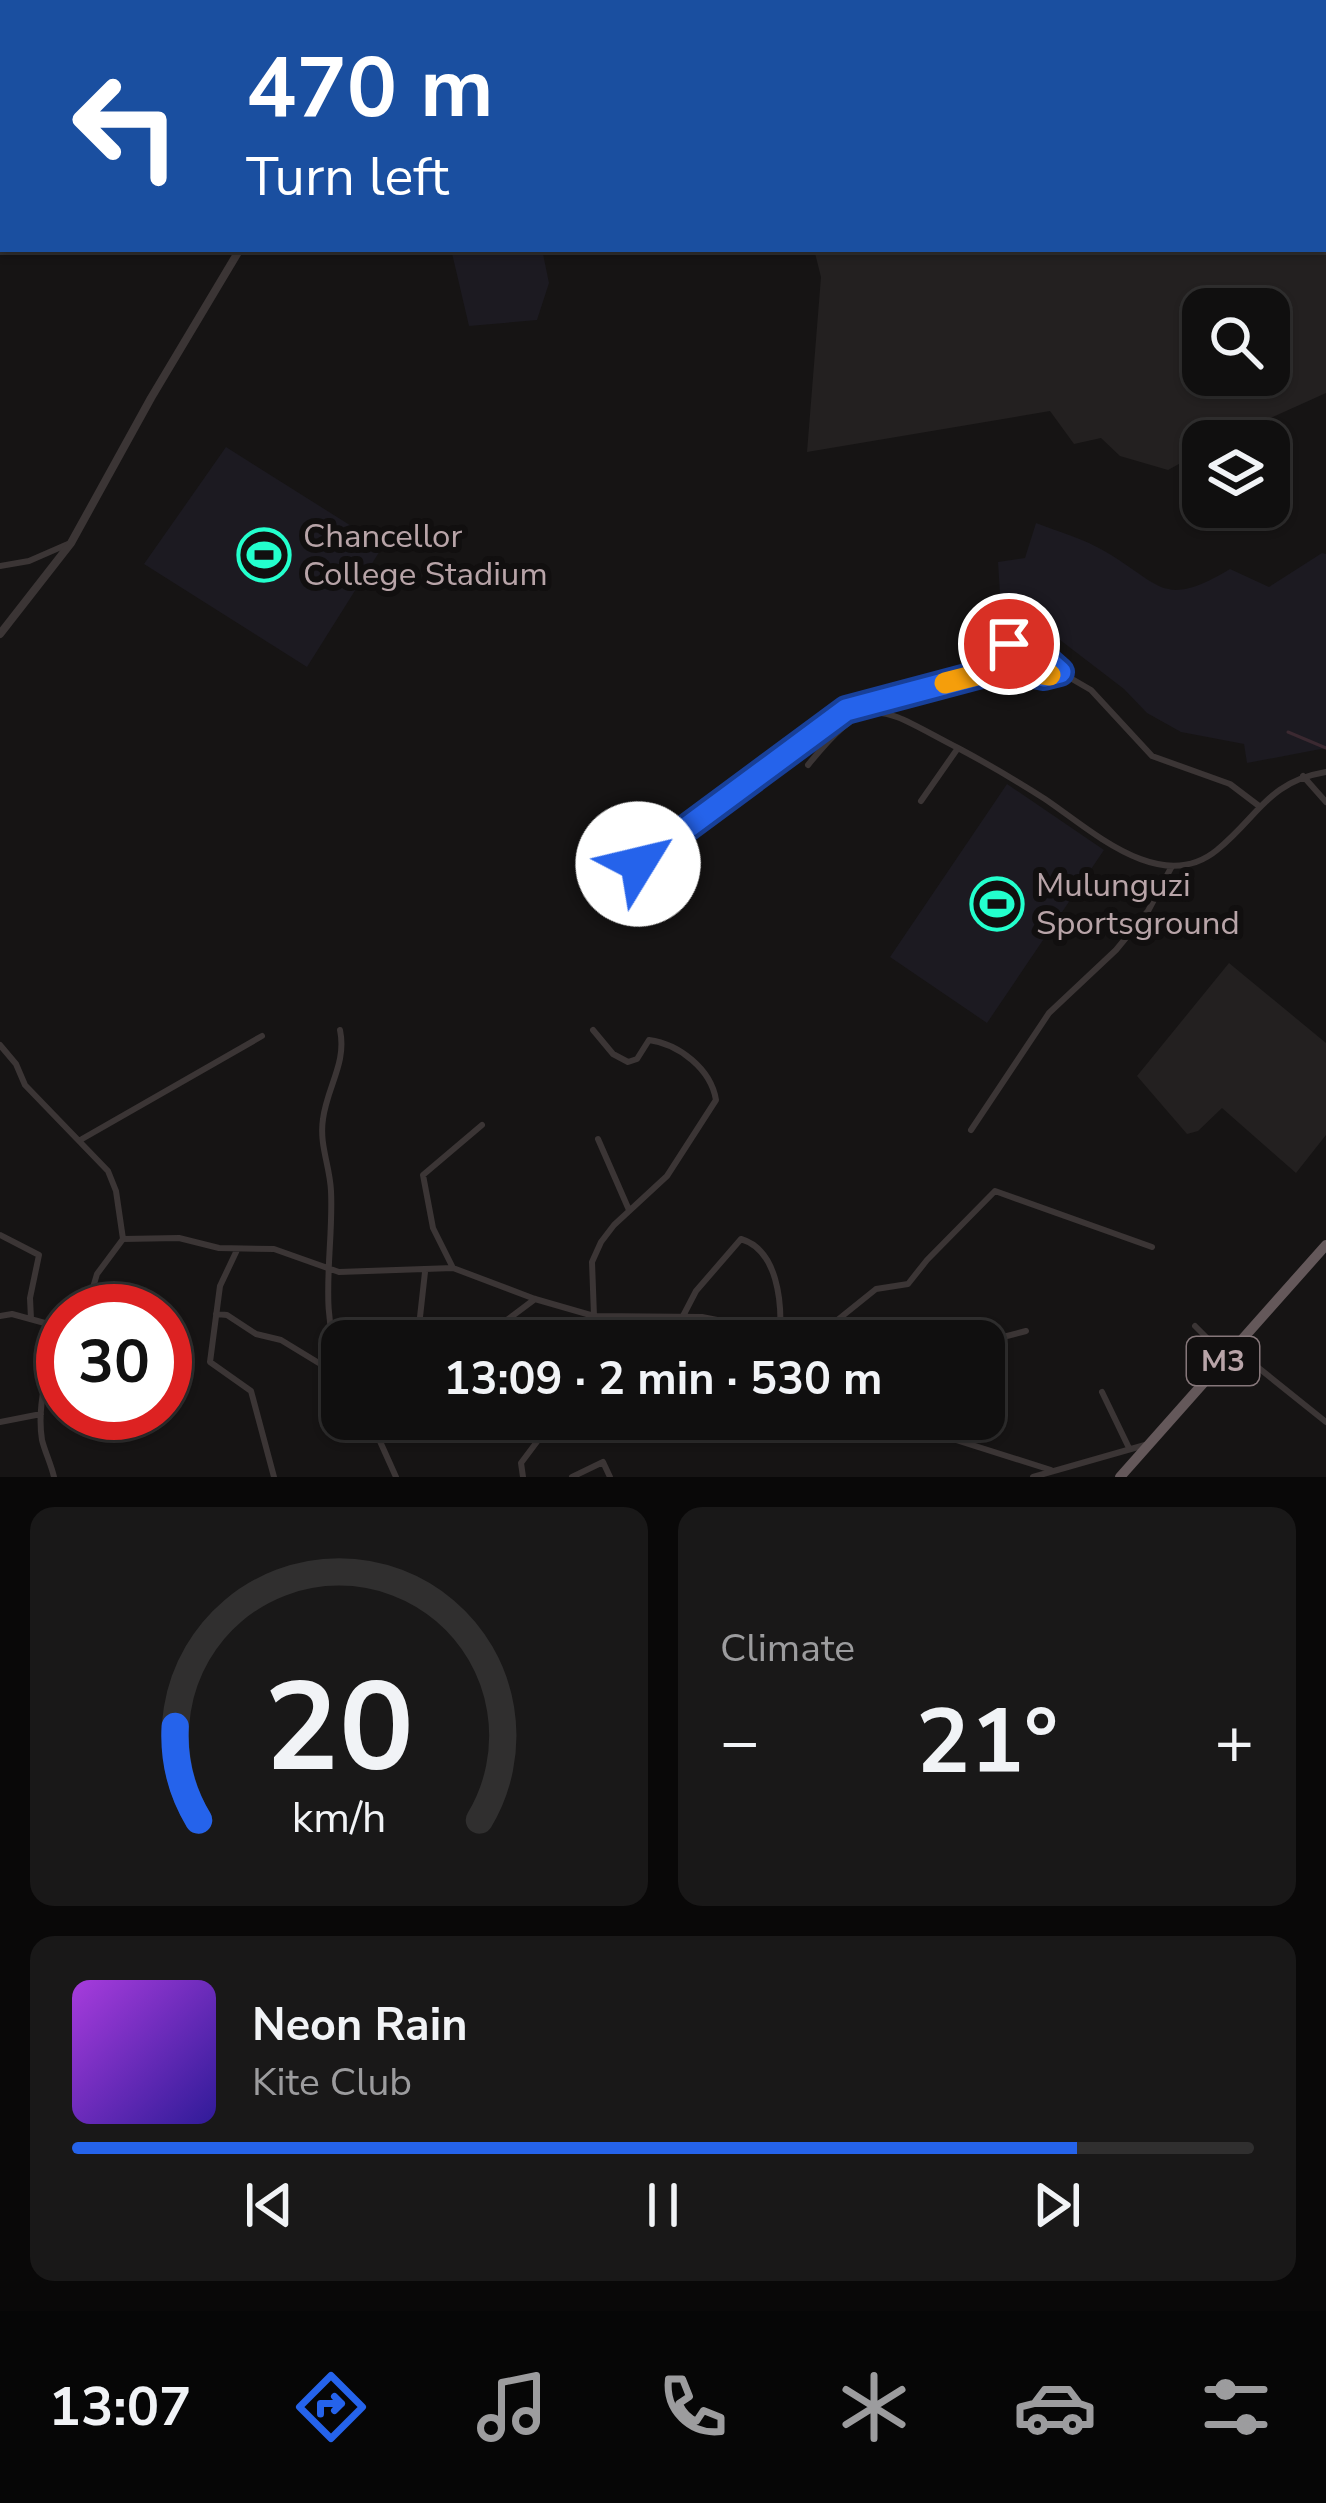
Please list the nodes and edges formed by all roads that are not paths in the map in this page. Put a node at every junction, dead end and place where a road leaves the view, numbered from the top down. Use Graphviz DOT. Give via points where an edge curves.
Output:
graph roads {
  1 [pos="238,252"];
  2 [pos="71,543"];
  3 [pos="0,566"];
  4 [pos="0,634"];
  5 [pos="1009,644"];
  6 [pos="1060,672"];
  7 [pos="958,748"];
  8 [pos="808,765"];
  9 [pos="1326,772"];
  10 [pos="1303,776"];
  11 [pos="921,801"];
  12 [pos="1326,802"];
  13 [pos="1259,806"];
  14 [pos="638,864"];
  15 [pos="1172,866"];
  16 [pos="340,1030"];
  17 [pos="593,1030"];
  18 [pos="262,1036"];
  19 [pos="0,1045"];
  20 [pos="482,1125"];
  21 [pos="971,1130"];
  22 [pos="82,1139"];
  23 [pos="598,1139"];
  24 [pos="628,1210"];
  25 [pos="0,1235"];
  26 [pos="123,1239"];
  27 [pos="1326,1245"];
  28 [pos="1152,1247"];
  29 [pos="237,1250"];
  30 [pos="452,1268"];
  31 [pos="330,1270"];
  32 [pos="425,1272"];
  33 [pos="94,1284"];
  34 [pos="535,1299"];
  35 [pos="216,1314"];
  36 [pos="0,1316"];
  37 [pos="594,1316"];
  38 [pos="681,1316"];
  39 [pos="31,1319"];
  40 [pos="328,1320"];
  41 [pos="419,1320"];
  42 [pos="507,1320"];
  43 [pos="592,1320"];
  44 [pos="679,1320"];
  45 [pos="713,1320"];
  46 [pos="784,1320"];
  47 [pos="837,1320"];
  48 [pos="36,1321"];
  49 [pos="1195,1326"];
  50 [pos="1025,1330"];
  51 [pos="1005,1336"];
  52 [pos="1230,1353"];
  53 [pos="321,1364"];
  54 [pos="1102,1391"];
  55 [pos="36,1415"];
  56 [pos="0,1422"];
  57 [pos="1326,1422"];
  58 [pos="43,1440"];
  59 [pos="380,1440"];
  60 [pos="538,1440"];
  61 [pos="957,1440"];
  62 [pos="1149,1444"];
  63 [pos="1129,1448"];
  64 [pos="1052,1470"];
  65 [pos="54,1477"];
  66 [pos="274,1477"];
  67 [pos="397,1477"];
  68 [pos="523,1477"];
  69 [pos="572,1477"];
  70 [pos="610,1477"];
  71 [pos="1033,1477"];
  72 [pos="1120,1477"];
  1 -- 2 [label="street"];
  2 -- 3 [label="street"];
  2 -- 4 [label="street"];
  5 -- 6 [label="street"];
  6 -- 13 [label="street" via="1091,690 1152,755 1230,784"];
  6 -- 14 [label="street" via="1004,668 846,710"];
  7 -- 8 [label="street" via="875,710 845,723"];
  7 -- 11 [label="street"];
  7 -- 15 [label="street" via="1119,850"];
  9 -- 10 [label="street"];
  10 -- 12 [label="street"];
  10 -- 13 [label="street"];
  13 -- 15 [label="street" via="1212,854"];
  15 -- 21 [label="street" via="1116,950 1060,998"];
  16 -- 31 [label="street" via="342,1059 321,1138"];
  17 -- 24 [label="street" via="628,1062 650,1040 668,1044 714,1089 712,1108 679,1160"];
  18 -- 22 [label="street"];
  19 -- 22 [label="street" via="28,1088"];
  20 -- 30 [label="street" via="423,1175 433,1228"];
  22 -- 26 [label="street" via="114,1182"];
  23 -- 24 [label="street"];
  24 -- 37 [label="street" via="592,1262"];
  25 -- 39 [label="street" via="39,1255"];
  26 -- 29 [label="street" via="179,1238"];
  26 -- 33 [label="street"];
  27 -- 52 [label="highway, M3"];
  28 -- 47 [label="street" via="995,1191 908,1283 873,1291"];
  29 -- 31 [label="street" via="286,1251"];
  29 -- 35 [label="street"];
  30 -- 32 [label="street"];
  30 -- 34 [label="street"];
  31 -- 32 [label="street"];
  31 -- 40 [label="street"];
  32 -- 41 [label="street"];
  34 -- 37 [label="street"];
  34 -- 42 [label="street"];
  35 -- 53 [label="street"];
  35 -- 66 [label="street" via="210,1362 250,1391"];
  36 -- 39 [label="street"];
  37 -- 38 [label="street"];
  37 -- 43 [label="street"];
  38 -- 44 [label="street"];
  38 -- 45 [label="street"];
  38 -- 46 [label="street" via="741,1239 759,1249"];
  39 -- 48 [label="street"];
  49 -- 52 [label="street"];
  50 -- 51 [label="street"];
  52 -- 57 [label="street"];
  52 -- 62 [label="highway, M3"];
  54 -- 63 [label="street"];
  55 -- 56 [label="street"];
  58 -- 65 [label="street"];
  59 -- 67 [label="street"];
  60 -- 68 [label="street" via="521,1463"];
  61 -- 64 [label="street"];
  62 -- 63 [label="street"];
  62 -- 72 [label="highway, M3"];
  63 -- 64 [label="street"];
  64 -- 71 [label="street"];
  69 -- 70 [label="street" via="603,1462"];
}
